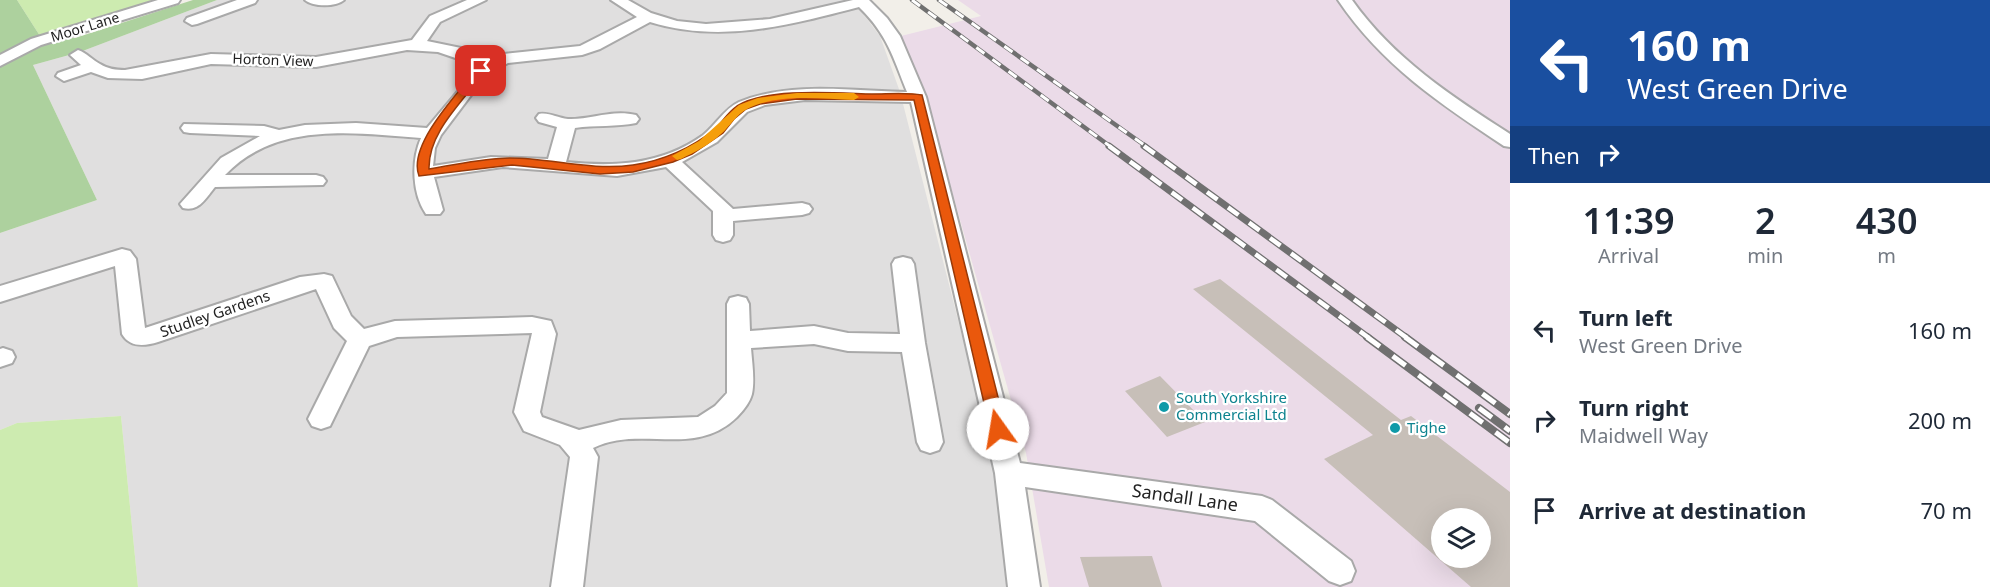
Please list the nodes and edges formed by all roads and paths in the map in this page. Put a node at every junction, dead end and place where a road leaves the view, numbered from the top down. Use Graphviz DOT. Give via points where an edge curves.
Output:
graph roads {
  1 [pos="173,0"];
  2 [pos="250,0"];
  3 [pos="312,0"];
  4 [pos="337,0"];
  5 [pos="479,0"];
  6 [pos="618,0"];
  7 [pos="1345,0"];
  8 [pos="861,1"];
  9 [pos="648,17"];
  10 [pos="192,21"];
  11 [pos="416,45"];
  12 [pos="78,55"];
  13 [pos="0,61"];
  14 [pos="490,65"];
  15 [pos="91,68"];
  16 [pos="64,76"];
  17 [pos="918,97"];
  18 [pos="545,118"];
  19 [pos="630,119"];
  20 [pos="567,124"];
  21 [pos="190,128"];
  22 [pos="432,134"];
  23 [pos="280,136"];
  24 [pos="1510,142"];
  25 [pos="669,160"];
  26 [pos="555,166"];
  27 [pos="423,173"];
  28 [pos="316,180"];
  29 [pos="210,182"];
  30 [pos="190,204"];
  31 [pos="802,209"];
  32 [pos="433,210"];
  33 [pos="903,264"];
  34 [pos="0,294"];
  35 [pos="738,304"];
  36 [pos="361,338"];
  37 [pos="739,340"];
  38 [pos="913,343"];
  39 [pos="321,419"];
  40 [pos="930,442"];
  41 [pos="578,443"];
  42 [pos="1009,473"];
  43 [pos="1340,571"];
  44 [pos="567,587"];
  45 [pos="1024,587"];
  1 -- 13 [label="street, Moor Lane" via="36,42"];
  2 -- 10 [label="street"];
  3 -- 4 [label="street"];
  5 -- 11 [label="street" via="435,19"];
  6 -- 9 [label="street"];
  7 -- 24 [label="street" via="1380,44 1417,77"];
  8 -- 9 [label="street" via="750,27 700,28"];
  8 -- 17 [label="street" via="892,36"];
  9 -- 14 [label="street" via="582,50 504,59"];
  11 -- 14 [label="street, Horton View" via="450,49"];
  11 -- 15 [label="street, Horton View" via="315,62 208,59 136,75"];
  12 -- 15 [label="street"];
  14 -- 22 [label="street" via="481,71"];
  15 -- 16 [label="street, Horton View"];
  17 -- 25 [label="street" via="797,96 758,101 742,107 703,143"];
  17 -- 42 [label="street"];
  18 -- 20 [label="street"];
  19 -- 20 [label="street"];
  20 -- 26 [label="street"];
  21 -- 23 [label="street" via="264,131"];
  22 -- 23 [label="street" via="338,127"];
  22 -- 27 [label="street" via="423,159"];
  23 -- 29 [label="street" via="235,157"];
  25 -- 26 [label="street" via="600,171"];
  25 -- 31 [label="street" via="723,209 724,225"];
  26 -- 27 [label="street" via="490,163"];
  27 -- 32 [label="street"];
  28 -- 29 [label="street"];
  29 -- 30 [label="street"];
  33 -- 38 [label="street"];
  34 -- 36 [label="street, Studley Gardens" via="122,256 134,334 139,337 319,280 324,281 351,335"];
  35 -- 37 [label="street"];
  36 -- 39 [label="street"];
  36 -- 41 [label="street" via="407,328 543,327 527,412 533,424 568,435"];
  37 -- 38 [label="street" via="814,334 848,342"];
  37 -- 41 [label="street" via="738,400 709,424 701,428 591,435"];
  38 -- 40 [label="street"];
  41 -- 44 [label="street" via="584,457"];
  42 -- 43 [label="street, Sandall Lane" via="1262,509"];
  42 -- 45 [label="street"];
}
